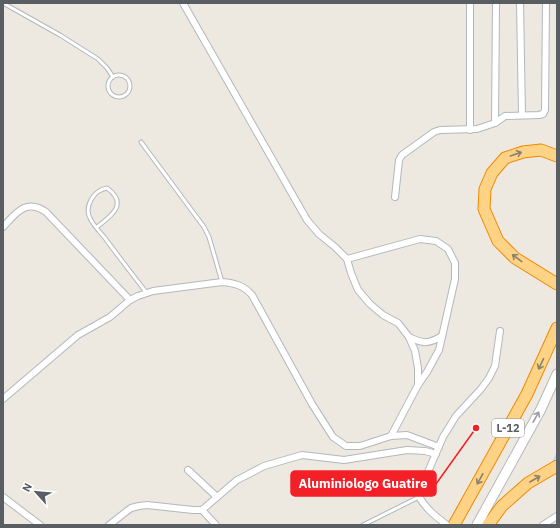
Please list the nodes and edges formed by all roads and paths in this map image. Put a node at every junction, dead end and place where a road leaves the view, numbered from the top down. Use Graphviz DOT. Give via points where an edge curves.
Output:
graph roads {
  1 [pos="3,3"];
  2 [pos="183,3"];
  3 [pos="470,3"];
  4 [pos="496,3"];
  5 [pos="520,3"];
  6 [pos="546,3"];
  7 [pos="112,77"];
  8 [pos="522,115"];
  9 [pos="495,123"];
  10 [pos="470,130"];
  11 [pos="141,142"];
  12 [pos="557,156"];
  13 [pos="395,197"];
  14 [pos="3,227"];
  15 [pos="97,227"];
  16 [pos="347,259"];
  17 [pos="222,282"];
  18 [pos="553,282"];
  19 [pos="146,292"];
  20 [pos="130,300"];
  21 [pos="557,328"];
  22 [pos="500,331"];
  23 [pos="442,336"];
  24 [pos="410,338"];
  25 [pos="557,374"];
  26 [pos="418,385"];
  27 [pos="3,399"];
  28 [pos="391,436"];
  29 [pos="439,447"];
  30 [pos="436,454"];
  31 [pos="557,466"];
  32 [pos="188,470"];
  33 [pos="3,496"];
  34 [pos="217,497"];
  35 [pos="419,497"];
  36 [pos="202,510"];
  37 [pos="557,516"];
  38 [pos="40,525"];
  39 [pos="109,525"];
  40 [pos="216,525"];
  41 [pos="363,525"];
  42 [pos="447,525"];
  43 [pos="454,525"];
  44 [pos="477,525"];
  45 [pos="488,525"];
  46 [pos="544,525"];
  1 -- 7 [label="lane" via="98,59"];
  2 -- 16 [label="street" via="307,220"];
  3 -- 10 [label="street"];
  4 -- 9 [label="street"];
  5 -- 8 [label="street"];
  6 -- 8 [label="street" via="545,110 539,115"];
  7 -- 7 [label="lane" via="108,85 110,93 118,97 126,94 130,88 128,80 121,76"];
  8 -- 9 [label="street" via="505,116"];
  9 -- 10 [label="street"];
  10 -- 13 [label="street" via="449,129 434,132 402,155 399,160"];
  11 -- 17 [label="lane" via="204,227"];
  18 -- 12 [label="highway, one-way" via="515,258 498,240 484,209 485,189 492,173 505,158 541,150"];
  14 -- 20 [label="street" via="18,210 39,207"];
  15 -- 15 [label="lane" via="90,218 88,209 92,198 107,188 118,204 115,211"];
  15 -- 19 [label="lane"];
  16 -- 23 [label="street" via="420,239 436,240 448,249 455,263 455,279"];
  16 -- 24 [label="street" via="358,290 383,315 398,323"];
  17 -- 19 [label="street"];
  17 -- 28 [label="street" via="237,284 252,295 333,437 346,446 360,446"];
  19 -- 20 [label="street"];
  20 -- 27 [label="street" via="110,317 78,335"];
  21 -- 43 [label="highway, L-12, one-way" via="527,394"];
  22 -- 29 [label="street" via="495,366 489,378 456,416"];
  23 -- 24 [label="street" via="432,342 420,342"];
  23 -- 26 [label="street" via="439,350"];
  24 -- 26 [label="street" via="418,368"];
  44 -- 25 [label="main road, L-12, one-way" via="541,409"];
  26 -- 28 [label="street"];
  28 -- 29 [label="street" via="408,435"];
  29 -- 30 [label="street"];
  30 -- 34 [label="street" via="407,450 344,460 302,454 264,466 237,480"];
  30 -- 35 [label="street"];
  45 -- 31 [label="highway, one-way" via="502,506 528,483"];
  32 -- 34 [label="street"];
  33 -- 38 [label="street"];
  34 -- 36 [label="street"];
  35 -- 41 [label="lane"];
  35 -- 42 [label="street" via="434,516"];
  36 -- 39 [label="street" via="139,506 131,508"];
  36 -- 40 [label="street"];
  37 -- 46 [label="street"];
}
